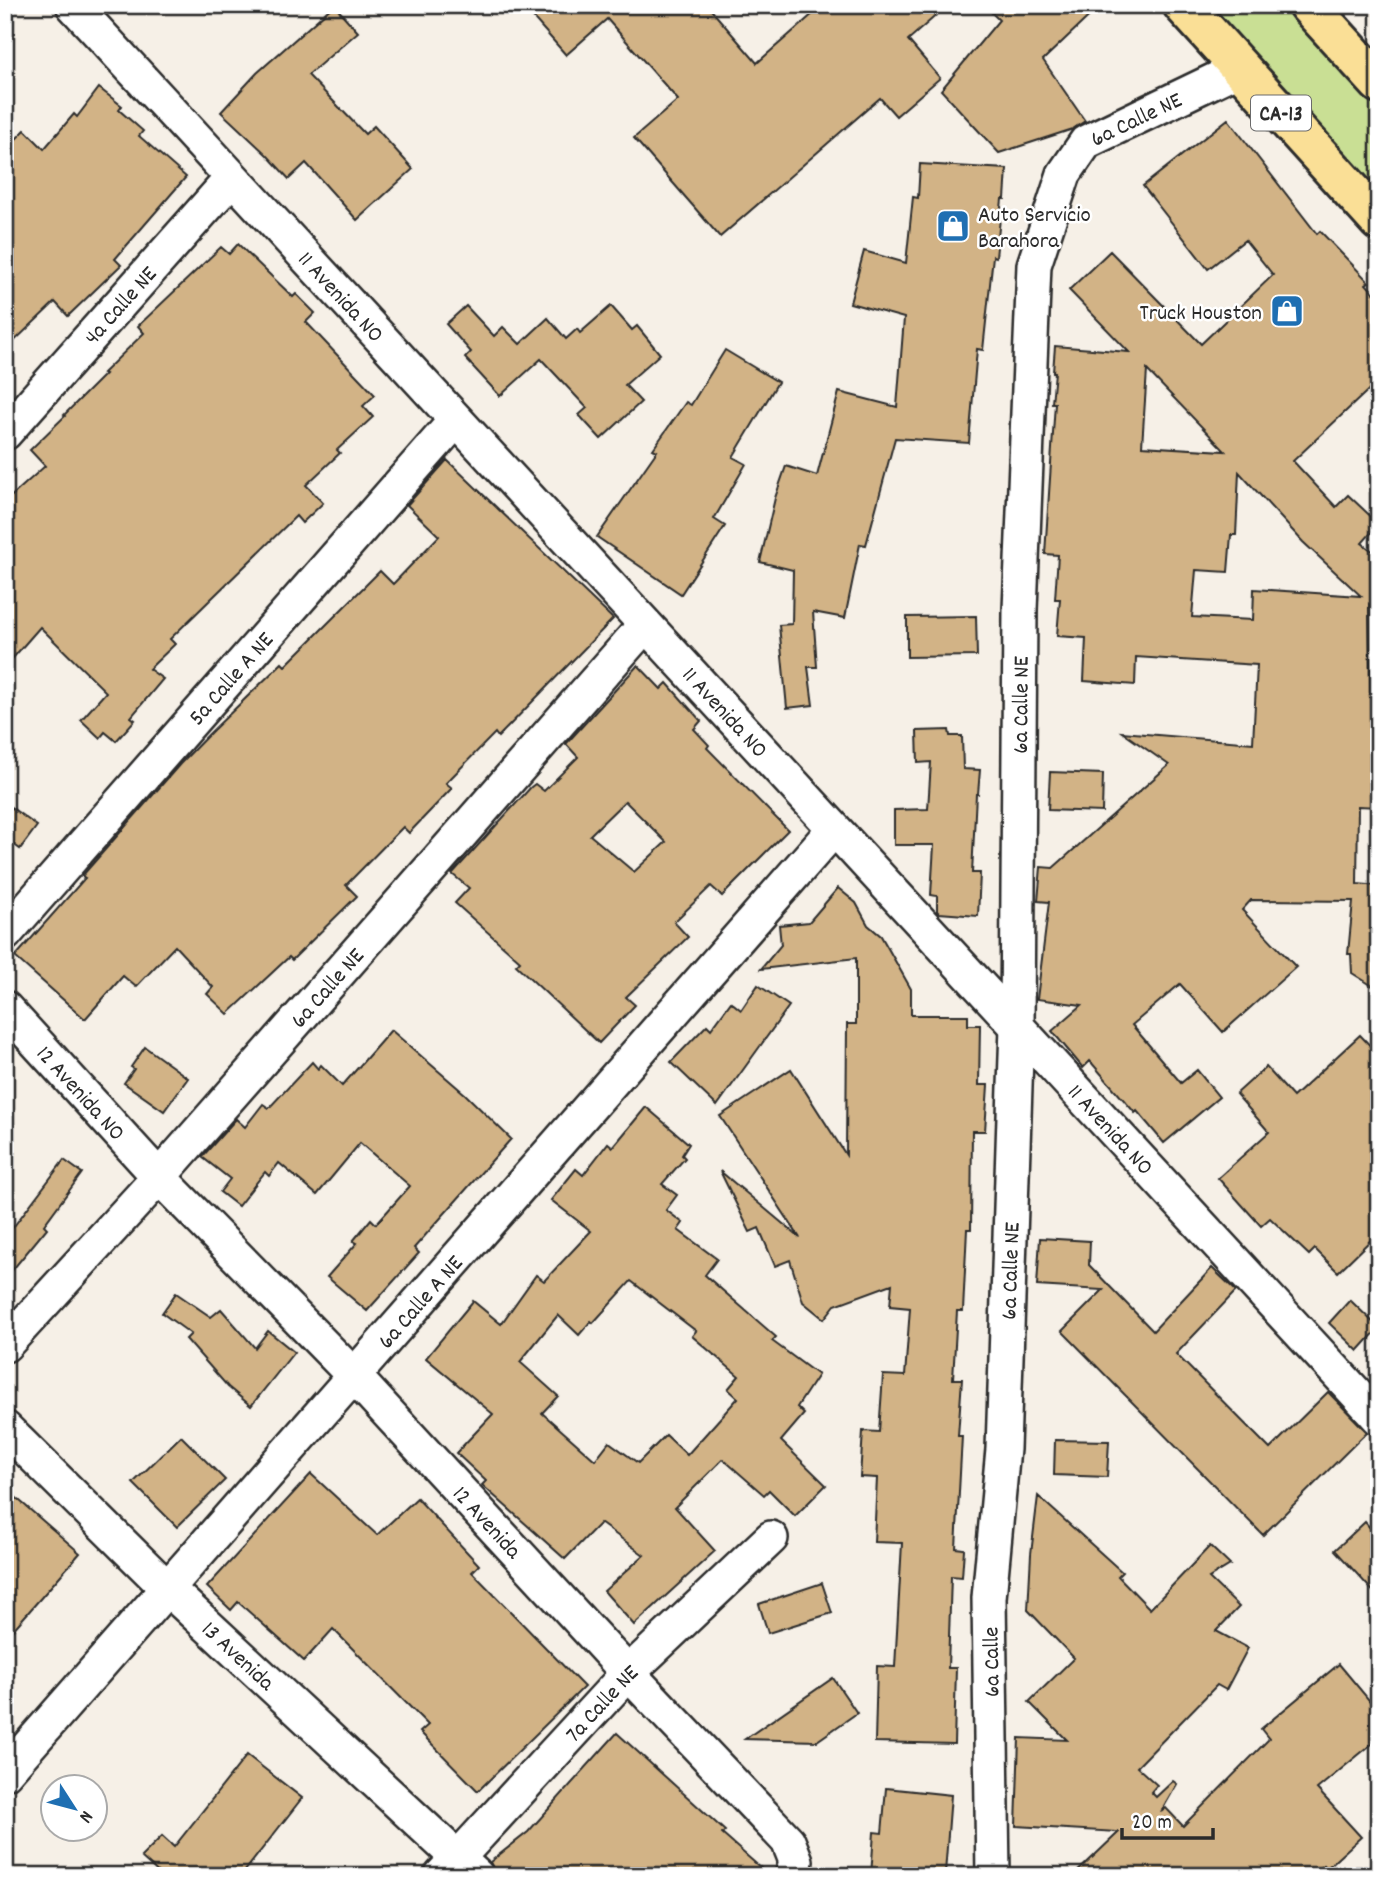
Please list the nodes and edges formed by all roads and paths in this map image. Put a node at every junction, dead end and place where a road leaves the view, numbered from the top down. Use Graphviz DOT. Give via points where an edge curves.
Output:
graph roads {
  1 [pos="72,5"];
  2 [pos="1183,5"];
  3 [pos="1308,5"];
  4 [pos="1240,68"];
  5 [pos="1379,83"];
  6 [pos="232,177"];
  7 [pos="1379,221"];
  8 [pos="456,420"];
  9 [pos="5,433"];
  10 [pos="645,625"];
  11 [pos="834,829"];
  12 [pos="5,934"];
  13 [pos="5,1008"];
  14 [pos="1017,1026"];
  15 [pos="159,1177"];
  16 [pos="5,1345"];
  17 [pos="354,1376"];
  18 [pos="1379,1418"];
  19 [pos="5,1428"];
  20 [pos="1003,1449"];
  21 [pos="771,1538"];
  22 [pos="167,1588"];
  23 [pos="628,1673"];
  24 [pos="5,1773"];
  25 [pos="458,1870"];
  26 [pos="792,1876"];
  27 [pos="993,1876"];
  1 -- 6 [label="street, 11 Avenida NO"];
  2 -- 4 [label="highway, CA-13"];
  3 -- 5 [label="highway"];
  4 -- 7 [label="highway, CA-13"];
  4 -- 14 [label="street, 6a Calle NE" via="1086,142 1064,174 1034,265 1020,610"];
  6 -- 8 [label="street, 11 Avenida NO"];
  6 -- 9 [label="street, 4a Calle NE"];
  8 -- 10 [label="street, 11 Avenida NO"];
  8 -- 12 [label="street, 5a Calle A NE"];
  10 -- 11 [label="street, 11 Avenida NO"];
  10 -- 15 [label="street, 6a Calle NE"];
  11 -- 14 [label="street, 11 Avenida NO"];
  11 -- 17 [label="street, 6a Calle A NE"];
  13 -- 15 [label="street, 12 Avenida NO"];
  14 -- 18 [label="street, 11 Avenida NO"];
  14 -- 20 [label="street, 6a Calle NE"];
  15 -- 16 [label="street, 6a Calle NE"];
  15 -- 17 [label="street, 12 Avenida"];
  17 -- 22 [label="street, 6a Calle A NE"];
  17 -- 23 [label="street, 12 Avenida"];
  19 -- 22 [label="street, 13 Avenida"];
  20 -- 27 [label="street, 6a Calle" via="989,1598"];
  21 -- 23 [label="street, 7a Calle NE"];
  22 -- 24 [label="street, 6a Calle A NE"];
  22 -- 25 [label="street, 13 Avenida"];
  23 -- 25 [label="street, 7a Calle NE"];
  23 -- 26 [label="street, 12 Avenida" via="788,1841 796,1861"];
}
